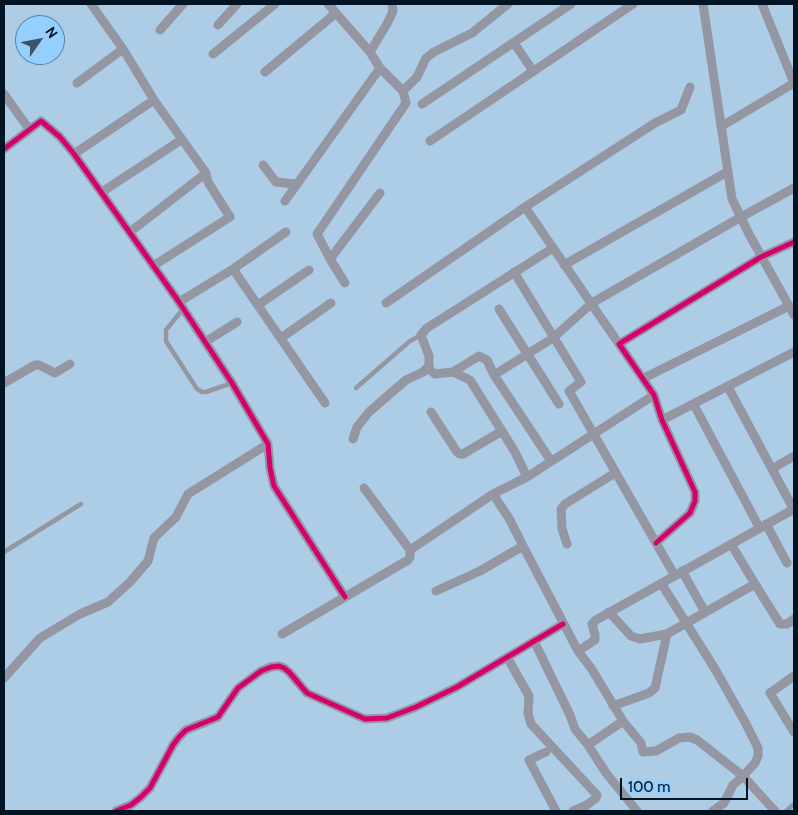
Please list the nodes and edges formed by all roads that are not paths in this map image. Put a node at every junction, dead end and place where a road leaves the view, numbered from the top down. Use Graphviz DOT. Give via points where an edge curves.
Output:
graph roads {
  1 [pos="90,4"];
  2 [pos="183,4"];
  3 [pos="236,4"];
  4 [pos="275,4"];
  5 [pos="328,4"];
  6 [pos="392,4"];
  7 [pos="506,4"];
  8 [pos="571,4"];
  9 [pos="703,4"];
  10 [pos="762,4"];
  11 [pos="629,5"];
  12 [pos="336,13"];
  13 [pos="218,25"];
  14 [pos="160,30"];
  15 [pos="514,43"];
  16 [pos="123,49"];
  17 [pos="370,52"];
  18 [pos="213,54"];
  19 [pos="380,68"];
  20 [pos="533,71"];
  21 [pos="265,72"];
  22 [pos="794,83"];
  23 [pos="77,84"];
  24 [pos="690,87"];
  25 [pos="403,91"];
  26 [pos="4,94"];
  27 [pos="154,100"];
  28 [pos="422,104"];
  29 [pos="722,126"];
  30 [pos="29,129"];
  31 [pos="181,140"];
  32 [pos="430,141"];
  33 [pos="4,149"];
  34 [pos="74,154"];
  35 [pos="263,165"];
  36 [pos="727,172"];
  37 [pos="206,173"];
  38 [pos="296,184"];
  39 [pos="794,188"];
  40 [pos="102,192"];
  41 [pos="380,193"];
  42 [pos="285,201"];
  43 [pos="526,207"];
  44 [pos="741,217"];
  45 [pos="130,232"];
  46 [pos="286,232"];
  47 [pos="794,242"];
  48 [pos="554,248"];
  49 [pos="761,257"];
  50 [pos="330,259"];
  51 [pos="564,265"];
  52 [pos="153,266"];
  53 [pos="233,269"];
  54 [pos="309,270"];
  55 [pos="514,272"];
  56 [pos="345,283"];
  57 [pos="330,303"];
  58 [pos="386,303"];
  59 [pos="592,303"];
  60 [pos="258,305"];
  61 [pos="181,306"];
  62 [pos="789,306"];
  63 [pos="499,309"];
  64 [pos="794,315"];
  65 [pos="237,322"];
  66 [pos="421,335"];
  67 [pos="281,338"];
  68 [pos="553,338"];
  69 [pos="205,342"];
  70 [pos="619,344"];
  71 [pos="794,352"];
  72 [pos="528,354"];
  73 [pos="70,364"];
  74 [pos="429,366"];
  75 [pos="453,372"];
  76 [pos="494,375"];
  77 [pos="644,378"];
  78 [pos="4,382"];
  79 [pos="232,383"];
  80 [pos="728,387"];
  81 [pos="356,388"];
  82 [pos="654,395"];
  83 [pos="325,403"];
  84 [pos="559,404"];
  85 [pos="694,405"];
  86 [pos="431,412"];
  87 [pos="662,420"];
  88 [pos="502,431"];
  89 [pos="592,434"];
  90 [pos="353,438"];
  91 [pos="268,444"];
  92 [pos="794,456"];
  93 [pos="551,461"];
  94 [pos="772,469"];
  95 [pos="615,473"];
  96 [pos="527,476"];
  97 [pos="364,488"];
  98 [pos="493,494"];
  99 [pos="81,504"];
  100 [pos="794,510"];
  101 [pos="763,526"];
  102 [pos="656,543"];
  103 [pos="567,544"];
  104 [pos="731,544"];
  105 [pos="523,546"];
  106 [pos="410,550"];
  107 [pos="4,552"];
  108 [pos="786,563"];
  109 [pos="678,573"];
  110 [pos="661,583"];
  111 [pos="755,584"];
  112 [pos="436,591"];
  113 [pos="345,597"];
  114 [pos="609,612"];
  115 [pos="705,612"];
  116 [pos="794,619"];
  117 [pos="686,623"];
  118 [pos="563,624"];
  119 [pos="282,634"];
  120 [pos="668,634"];
  121 [pos="534,641"];
  122 [pos="578,651"];
  123 [pos="507,657"];
  124 [pos="794,676"];
  125 [pos="4,678"];
  126 [pos="613,706"];
  127 [pos="622,721"];
  128 [pos="794,732"];
  129 [pos="588,745"];
  130 [pos="546,752"];
  131 [pos="743,776"];
  132 [pos="794,804"];
  133 [pos="130,808"];
  134 [pos="589,808"];
  135 [pos="116,811"];
  136 [pos="556,811"];
  137 [pos="573,811"];
  138 [pos="637,811"];
  139 [pos="713,811"];
  140 [pos="775,811"];
  141 [pos="786,811"];
  1 -- 16 [label="street"];
  2 -- 14 [label="street"];
  3 -- 13 [label="street"];
  4 -- 18 [label="street"];
  5 -- 12 [label="street"];
  6 -- 17 [label="street" via="388,22"];
  7 -- 25 [label="street" via="472,33 426,58 417,77"];
  8 -- 15 [label="street"];
  9 -- 29 [label="street"];
  10 -- 22 [label="street"];
  11 -- 20 [label="street"];
  12 -- 17 [label="street"];
  12 -- 21 [label="street"];
  15 -- 20 [label="street"];
  15 -- 28 [label="street"];
  16 -- 23 [label="street"];
  16 -- 27 [label="street"];
  17 -- 19 [label="street"];
  19 -- 25 [label="street"];
  19 -- 38 [label="street"];
  20 -- 32 [label="street"];
  22 -- 29 [label="street"];
  24 -- 43 [label="street" via="681,110 655,123"];
  25 -- 50 [label="street" via="406,103 317,234"];
  26 -- 30 [label="street"];
  27 -- 31 [label="street"];
  27 -- 34 [label="street"];
  29 -- 36 [label="street"];
  30 -- 33 [label="street"];
  30 -- 34 [label="street" via="39,121 43,122"];
  31 -- 37 [label="street"];
  31 -- 40 [label="street"];
  34 -- 40 [label="street"];
  35 -- 38 [label="street" via="276,182"];
  36 -- 44 [label="street" via="732,199"];
  36 -- 51 [label="street"];
  37 -- 45 [label="street"];
  37 -- 52 [label="street" via="208,182 230,217"];
  38 -- 42 [label="street"];
  39 -- 44 [label="street"];
  40 -- 45 [label="street"];
  41 -- 50 [label="street"];
  43 -- 48 [label="street"];
  43 -- 58 [label="street"];
  44 -- 49 [label="street"];
  44 -- 59 [label="street"];
  45 -- 52 [label="street"];
  46 -- 53 [label="street"];
  47 -- 49 [label="street"];
  48 -- 51 [label="street"];
  48 -- 55 [label="street"];
  49 -- 62 [label="street"];
  49 -- 70 [label="street"];
  50 -- 56 [label="street"];
  51 -- 59 [label="street"];
  52 -- 61 [label="street"];
  53 -- 60 [label="street"];
  53 -- 61 [label="street"];
  54 -- 60 [label="street"];
  55 -- 66 [label="street"];
  55 -- 68 [label="street"];
  57 -- 67 [label="street"];
  59 -- 68 [label="street"];
  59 -- 70 [label="street"];
  60 -- 67 [label="street"];
  61 -- 69 [label="street"];
  61 -- 79 [label="lane" via="166,330 166,341 197,389 202,392"];
  62 -- 64 [label="street"];
  62 -- 77 [label="street"];
  63 -- 72 [label="street"];
  65 -- 69 [label="street"];
  66 -- 74 [label="street" via="428,352"];
  66 -- 81 [label="lane"];
  67 -- 83 [label="street"];
  68 -- 72 [label="street"];
  68 -- 89 [label="street" via="581,382 569,391"];
  69 -- 79 [label="street"];
  70 -- 77 [label="street"];
  71 -- 80 [label="street"];
  72 -- 76 [label="street"];
  72 -- 84 [label="street"];
  73 -- 78 [label="street" via="55,372 34,366"];
  74 -- 75 [label="street" via="434,374"];
  74 -- 90 [label="street" via="406,380 369,412 356,427"];
  75 -- 76 [label="street" via="479,356 487,360"];
  75 -- 88 [label="street" via="470,380"];
  76 -- 93 [label="street"];
  77 -- 82 [label="street"];
  79 -- 91 [label="street"];
  80 -- 85 [label="street"];
  80 -- 94 [label="street"];
  82 -- 87 [label="street"];
  82 -- 89 [label="street"];
  85 -- 87 [label="street"];
  85 -- 101 [label="street"];
  86 -- 88 [label="street" via="460,454"];
  87 -- 102 [label="street" via="695,492 695,501 690,512"];
  88 -- 96 [label="street"];
  89 -- 93 [label="street"];
  89 -- 95 [label="street"];
  91 -- 113 [label="street" via="274,486"];
  91 -- 125 [label="street" via="188,494 176,517 154,538 148,561 130,582 108,602 40,638"];
  92 -- 94 [label="street"];
  93 -- 96 [label="street"];
  94 -- 100 [label="street"];
  95 -- 102 [label="street"];
  95 -- 103 [label="street" via="561,509"];
  96 -- 98 [label="street"];
  97 -- 106 [label="street"];
  98 -- 105 [label="street"];
  98 -- 106 [label="street"];
  99 -- 107 [label="lane"];
  100 -- 101 [label="street"];
  101 -- 104 [label="street"];
  101 -- 108 [label="street"];
  102 -- 109 [label="street"];
  104 -- 109 [label="street"];
  104 -- 111 [label="street"];
  105 -- 112 [label="street"];
  105 -- 118 [label="street"];
  106 -- 113 [label="street" via="408,560"];
  109 -- 110 [label="street"];
  109 -- 115 [label="street"];
  110 -- 114 [label="street"];
  110 -- 117 [label="street"];
  111 -- 115 [label="street"];
  111 -- 116 [label="street" via="780,624"];
  113 -- 119 [label="street"];
  114 -- 120 [label="street" via="631,636 640,639"];
  114 -- 122 [label="street" via="593,622 595,640"];
  115 -- 117 [label="street"];
  117 -- 120 [label="street"];
  117 -- 131 [label="street" via="758,748 755,764"];
  118 -- 121 [label="street"];
  118 -- 122 [label="street"];
  120 -- 126 [label="street" via="655,688"];
  121 -- 123 [label="street"];
  121 -- 129 [label="street" via="575,730"];
  122 -- 126 [label="street"];
  123 -- 133 [label="street" via="416,707 387,718 373,719 355,715 307,692 284,668 266,669 238,688 218,717 186,730 179,737 150,788"];
  123 -- 134 [label="street" via="529,696 531,724 597,795"];
  124 -- 128 [label="street" via="770,693"];
  126 -- 127 [label="street"];
  127 -- 129 [label="street"];
  127 -- 131 [label="street" via="643,752 656,751 679,738 690,737"];
  129 -- 138 [label="street"];
  130 -- 136 [label="street" via="529,760"];
  131 -- 139 [label="street" via="733,785 724,803"];
  131 -- 140 [label="street"];
  132 -- 141 [label="lane"];
  133 -- 135 [label="street"];
  134 -- 137 [label="street"];
}
